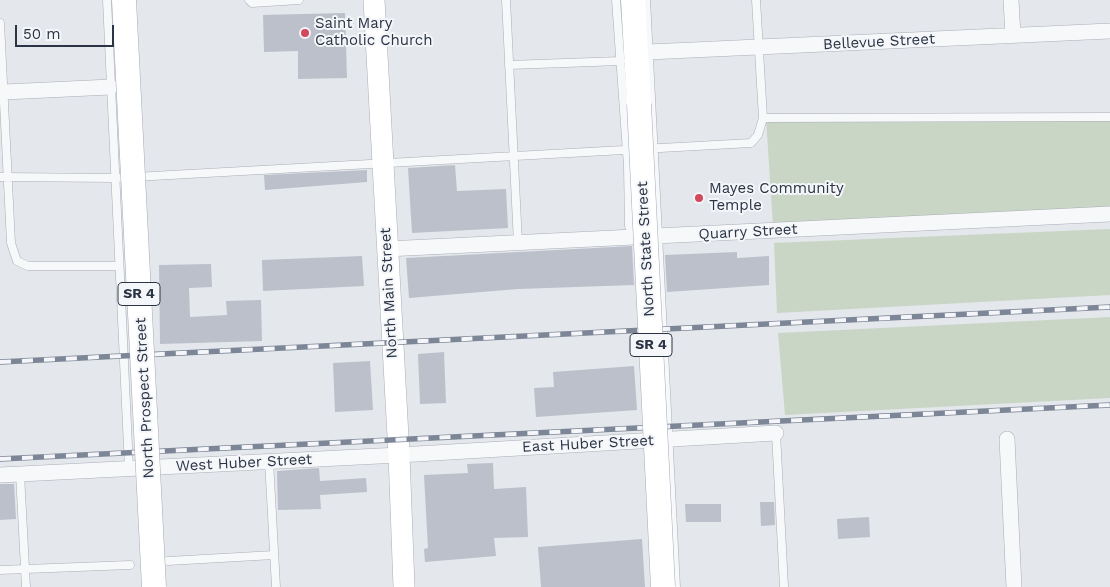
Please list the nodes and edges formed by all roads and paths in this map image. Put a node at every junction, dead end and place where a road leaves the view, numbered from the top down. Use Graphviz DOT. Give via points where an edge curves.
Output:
graph roads {
  1 [pos="106,0"];
  2 [pos="124,0"];
  3 [pos="249,0"];
  4 [pos="299,0"];
  5 [pos="374,0"];
  6 [pos="506,0"];
  7 [pos="616,0"];
  8 [pos="633,0"];
  9 [pos="646,0"];
  10 [pos="756,0"];
  11 [pos="1011,0"];
  12 [pos="0,23"];
  13 [pos="1110,31"];
  14 [pos="1013,36"];
  15 [pos="758,47"];
  16 [pos="648,52"];
  17 [pos="621,61"];
  18 [pos="509,65"];
  19 [pos="111,87"];
  20 [pos="4,92"];
  21 [pos="1110,117"];
  22 [pos="763,118"];
  23 [pos="653,148"];
  24 [pos="627,150"];
  25 [pos="514,156"];
  26 [pos="382,163"];
  27 [pos="4,176"];
  28 [pos="116,178"];
  29 [pos="1110,214"];
  30 [pos="658,236"];
  31 [pos="635,242"];
  32 [pos="518,243"];
  33 [pos="386,249"];
  34 [pos="119,266"];
  35 [pos="641,330"];
  36 [pos="776,434"];
  37 [pos="1007,439"];
  38 [pos="669,440"];
  39 [pos="649,441"];
  40 [pos="399,455"];
  41 [pos="269,462"];
  42 [pos="129,468"];
  43 [pos="20,474"];
  44 [pos="0,475"];
  45 [pos="274,555"];
  46 [pos="168,561"];
  47 [pos="130,565"];
  48 [pos="25,569"];
  49 [pos="0,570"];
  50 [pos="26,587"];
  51 [pos="154,587"];
  52 [pos="276,587"];
  53 [pos="404,587"];
  54 [pos="655,587"];
  55 [pos="663,587"];
  56 [pos="676,587"];
  57 [pos="784,587"];
  58 [pos="1014,587"];
  1 -- 19 [label="lane"];
  2 -- 51 [label="main road, North Prospect Street / SR 4, bridge"];
  3 -- 4 [label="lane" via="252,3"];
  5 -- 26 [label="street, North Main Street"];
  6 -- 18 [label="lane"];
  7 -- 17 [label="lane"];
  8 -- 55 [label="main road, North State Street / SR 4, bridge"];
  9 -- 16 [label="lane"];
  10 -- 15 [label="lane"];
  11 -- 14 [label="street"];
  12 -- 20 [label="lane"];
  13 -- 14 [label="street, Bellevue Street"];
  14 -- 15 [label="street, Bellevue Street"];
  15 -- 16 [label="street, Bellevue Street"];
  15 -- 22 [label="lane"];
  16 -- 23 [label="lane"];
  17 -- 18 [label="lane"];
  17 -- 24 [label="lane"];
  18 -- 25 [label="lane"];
  19 -- 20 [label="street"];
  19 -- 28 [label="lane"];
  20 -- 27 [label="lane"];
  21 -- 22 [label="lane"];
  22 -- 23 [label="lane" via="758,135 751,143"];
  23 -- 24 [label="lane"];
  23 -- 30 [label="lane"];
  24 -- 25 [label="lane"];
  24 -- 31 [label="lane" via="629,226"];
  25 -- 26 [label="lane"];
  25 -- 32 [label="lane"];
  26 -- 28 [label="lane"];
  26 -- 33 [label="street, North Main Street"];
  27 -- 28 [label="lane"];
  27 -- 34 [label="lane" via="11,243 17,261 28,266"];
  28 -- 34 [label="lane"];
  29 -- 30 [label="street, Quarry Street"];
  30 -- 31 [label="street, Quarry Street"];
  30 -- 38 [label="lane"];
  31 -- 32 [label="street, Quarry Street"];
  32 -- 33 [label="street, Quarry Street"];
  33 -- 40 [label="street, North Main Street"];
  34 -- 42 [label="lane"];
  35 -- 39 [label="lane"];
  36 -- 38 [label="street, East Huber Street"];
  36 -- 57 [label="lane"];
  37 -- 58 [label="street"];
  38 -- 39 [label="street, East Huber Street"];
  38 -- 56 [label="lane"];
  39 -- 40 [label="street, East Huber Street"];
  39 -- 54 [label="lane"];
  40 -- 41 [label="street, West Huber Street"];
  40 -- 53 [label="street, North Main Street"];
  41 -- 42 [label="street, West Huber Street"];
  41 -- 45 [label="lane"];
  42 -- 43 [label="street, West Huber Street"];
  43 -- 44 [label="street, West Huber Street"];
  43 -- 48 [label="lane"];
  45 -- 46 [label="lane"];
  45 -- 52 [label="lane"];
  47 -- 48 [label="lane"];
  48 -- 49 [label="lane"];
  48 -- 50 [label="lane"];
}
